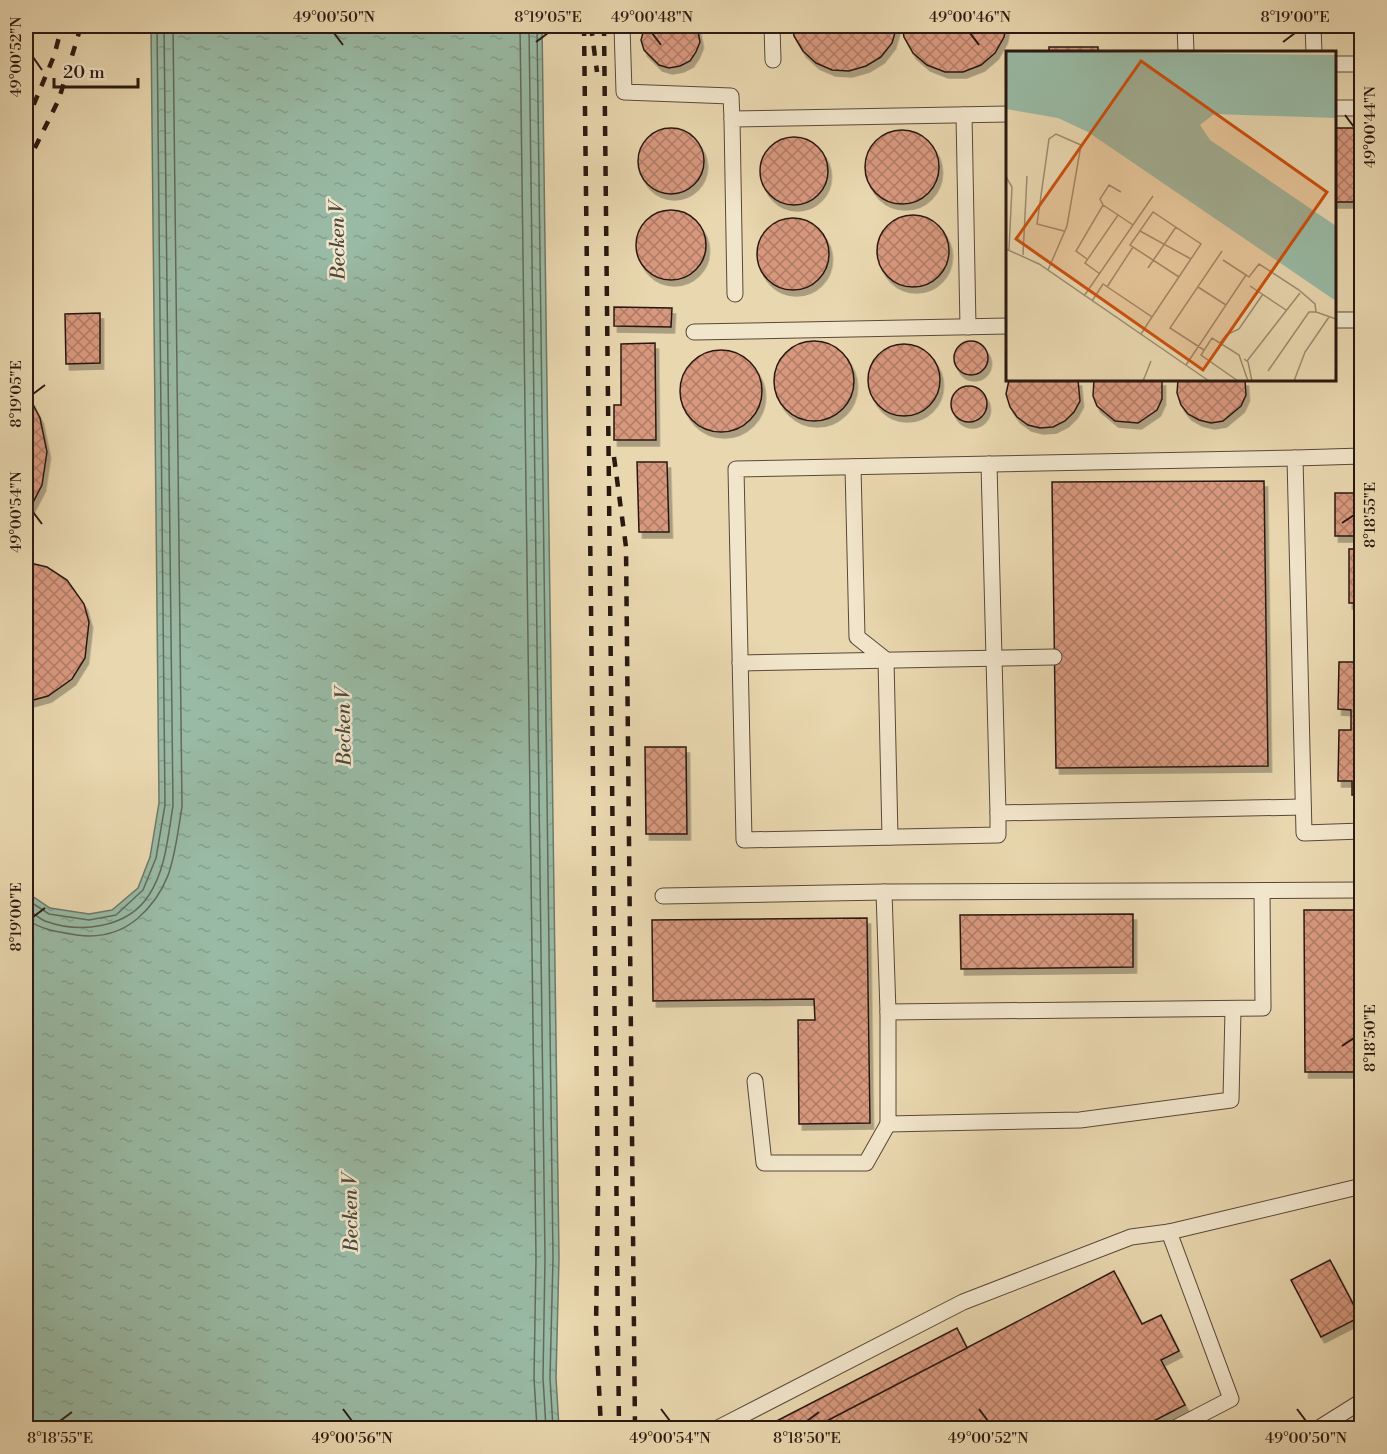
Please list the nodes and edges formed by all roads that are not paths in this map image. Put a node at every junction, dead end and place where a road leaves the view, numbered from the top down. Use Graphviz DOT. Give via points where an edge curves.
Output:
graph roads {
  1 [pos="622,26"];
  2 [pos="772,26"];
  3 [pos="1185,26"];
  4 [pos="1313,26"];
  5 [pos="1186,51"];
  6 [pos="1314,51"];
  7 [pos="773,60"];
  8 [pos="1336,64"];
  9 [pos="1362,64"];
  10 [pos="1336,108"];
  11 [pos="1362,108"];
  12 [pos="1006,114"];
  13 [pos="964,115"];
  14 [pos="732,119"];
  15 [pos="735,294"];
  16 [pos="1336,320"];
  17 [pos="1362,320"];
  18 [pos="1006,326"];
  19 [pos="968,327"];
  20 [pos="694,332"];
  21 [pos="1362,456"];
  22 [pos="1295,458"];
  23 [pos="990,464"];
  24 [pos="853,467"];
  25 [pos="1054,657"];
  26 [pos="994,658"];
  27 [pos="886,660"];
  28 [pos="740,663"];
  29 [pos="1303,807"];
  30 [pos="998,813"];
  31 [pos="1362,831"];
  32 [pos="890,837"];
  33 [pos="1362,890"];
  34 [pos="1262,891"];
  35 [pos="884,892"];
  36 [pos="663,896"];
  37 [pos="1233,1010"];
  38 [pos="888,1012"];
  39 [pos="755,1081"];
  40 [pos="888,1124"];
  41 [pos="1362,1186"];
  42 [pos="1169,1232"];
  43 [pos="1362,1401"];
  44 [pos="718,1428"];
  45 [pos="1175,1428"];
  46 [pos="1319,1428"];
  1 -- 14 [label="lane" via="624,92 731,96"];
  2 -- 7 [label="lane"];
  3 -- 5 [label="lane"];
  4 -- 6 [label="lane"];
  8 -- 9 [label="lane"];
  10 -- 11 [label="lane"];
  12 -- 13 [label="lane"];
  13 -- 14 [label="lane"];
  13 -- 19 [label="lane"];
  14 -- 15 [label="lane"];
  16 -- 17 [label="lane"];
  18 -- 19 [label="lane"];
  19 -- 20 [label="lane"];
  21 -- 22 [label="lane"];
  22 -- 23 [label="lane"];
  22 -- 29 [label="lane"];
  23 -- 24 [label="lane"];
  23 -- 26 [label="lane"];
  24 -- 27 [label="lane" via="857,637"];
  24 -- 28 [label="lane" via="736,469"];
  25 -- 26 [label="lane"];
  26 -- 27 [label="lane"];
  26 -- 30 [label="lane"];
  27 -- 28 [label="lane"];
  27 -- 32 [label="lane"];
  28 -- 32 [label="lane" via="744,840"];
  29 -- 30 [label="lane"];
  29 -- 31 [label="lane" via="1304,833"];
  30 -- 32 [label="lane" via="998,835"];
  33 -- 34 [label="lane"];
  34 -- 35 [label="lane"];
  34 -- 37 [label="lane" via="1263,1008"];
  35 -- 36 [label="lane"];
  35 -- 38 [label="lane"];
  37 -- 38 [label="lane"];
  37 -- 40 [label="lane" via="1231,1100 1080,1120"];
  38 -- 40 [label="lane"];
  39 -- 40 [label="lane" via="764,1163 866,1163"];
  41 -- 42 [label="lane"];
  42 -- 44 [label="lane" via="1131,1237 963,1302"];
  42 -- 45 [label="lane" via="1232,1399"];
  43 -- 46 [label="lane"];
}
